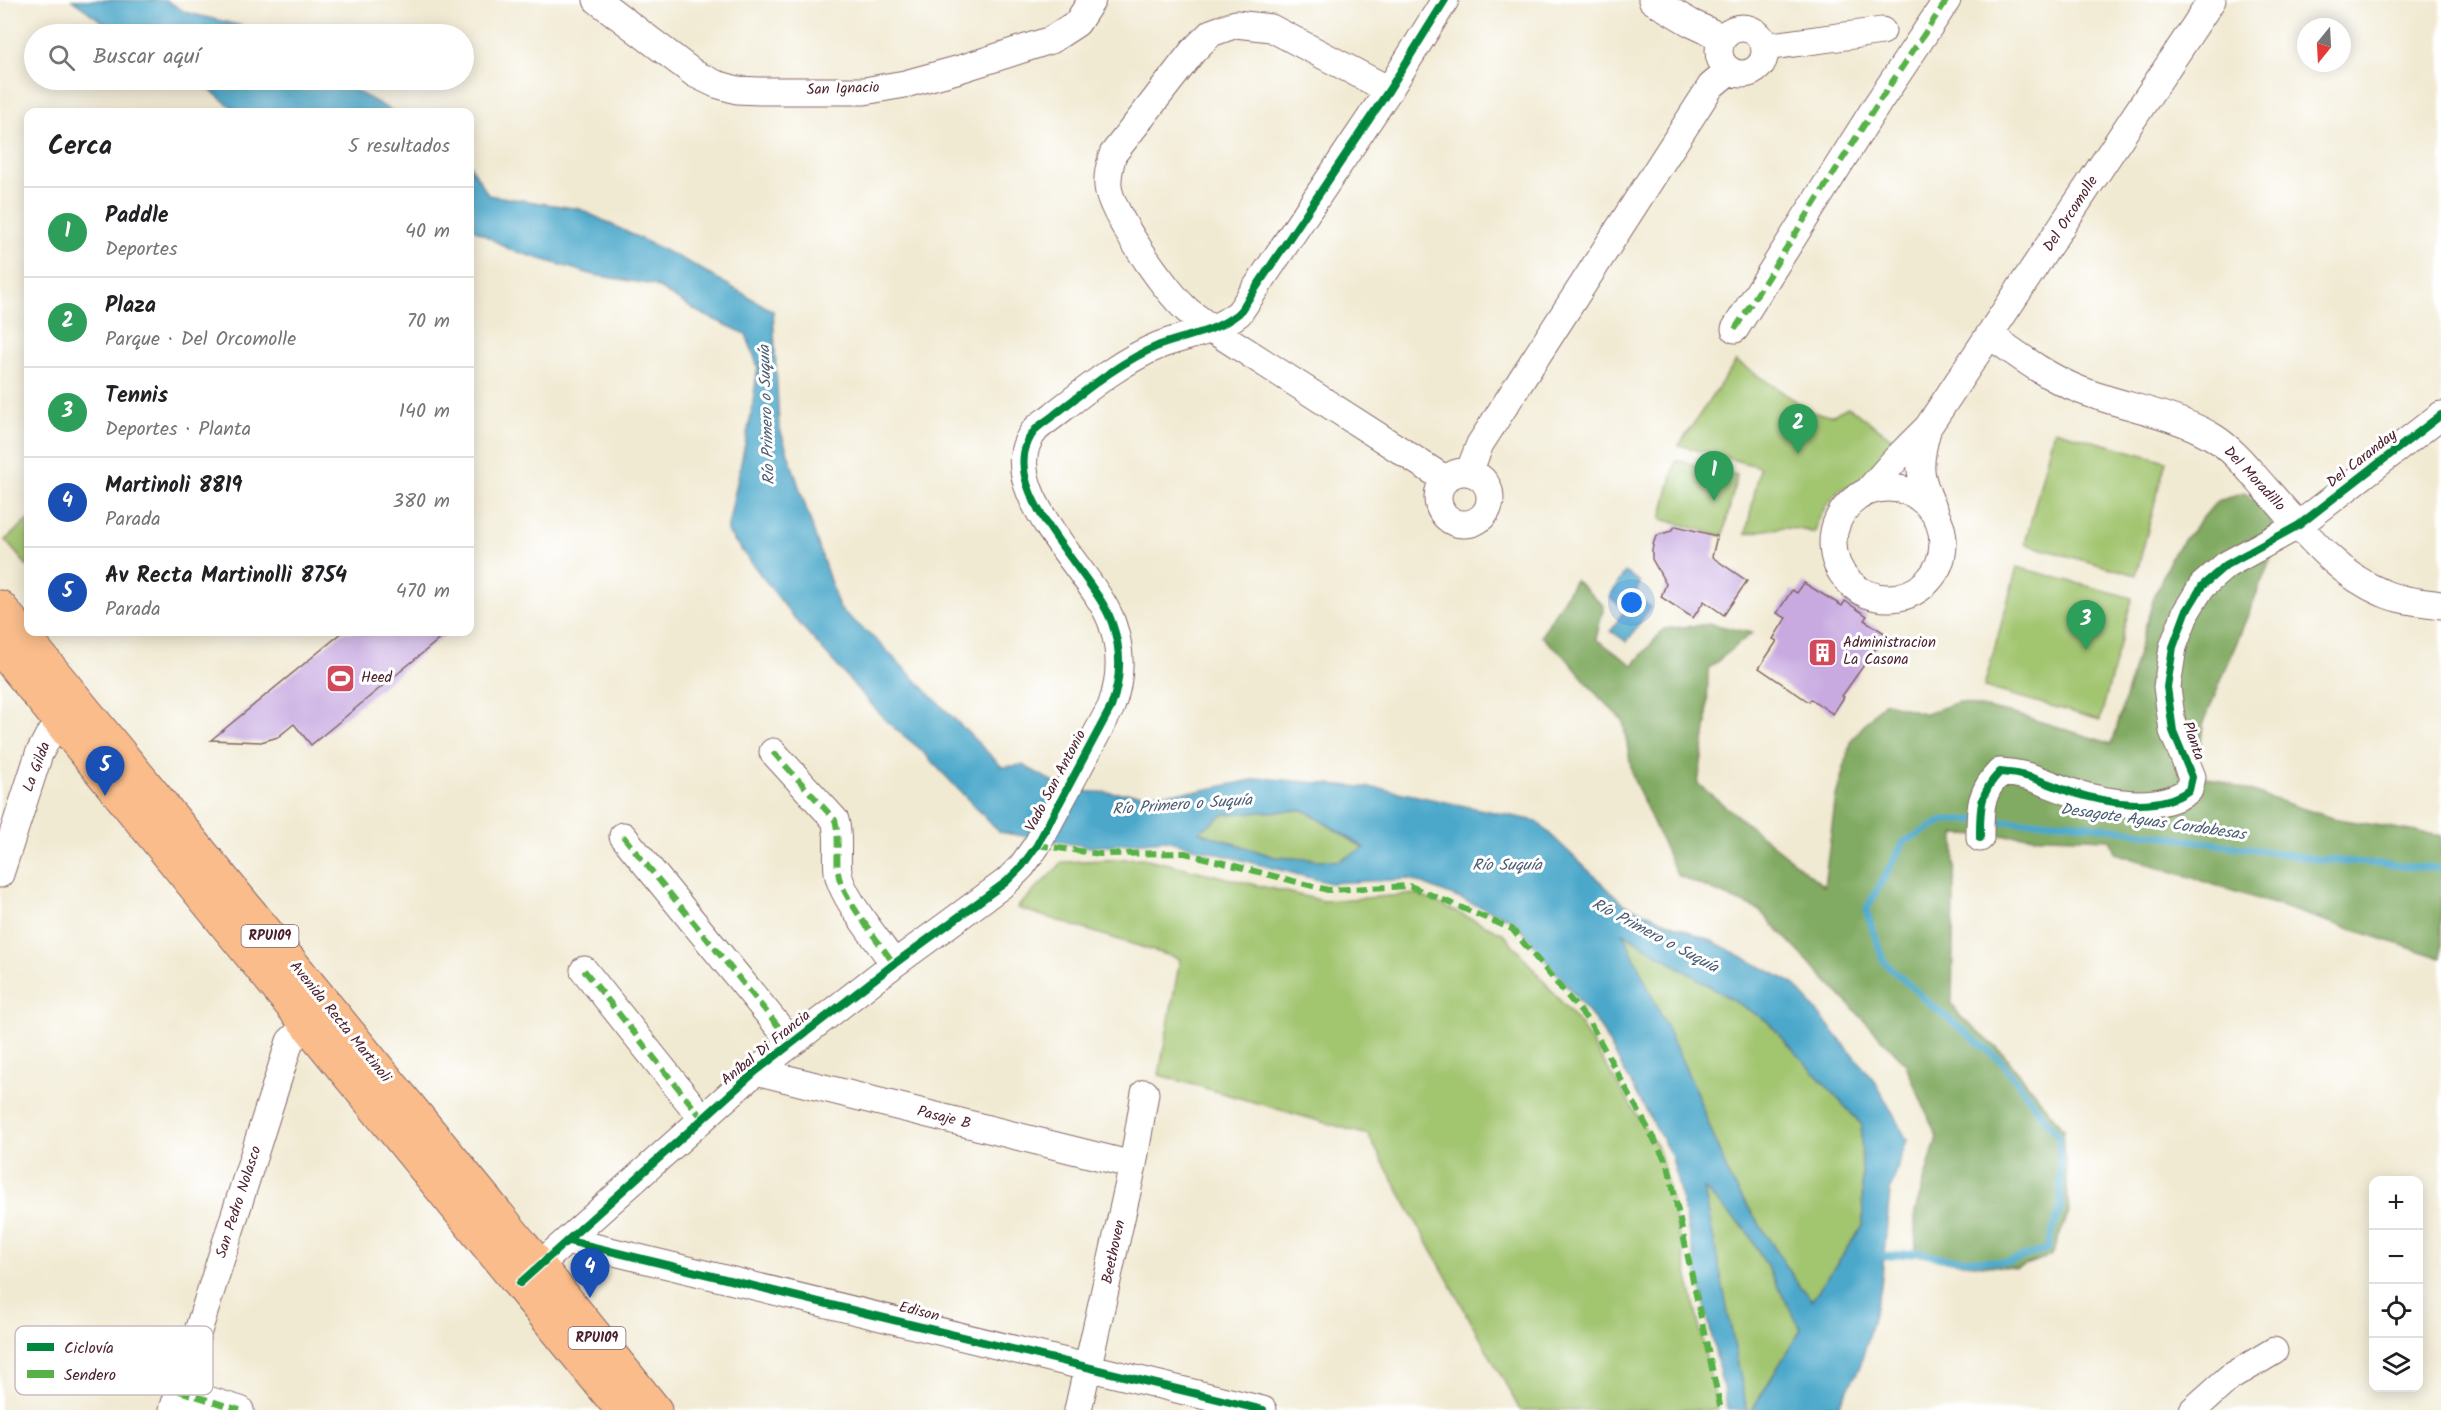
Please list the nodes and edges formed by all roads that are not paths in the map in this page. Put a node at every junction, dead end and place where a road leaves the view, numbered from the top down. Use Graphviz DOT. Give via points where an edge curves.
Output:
graph roads {
  1 [pos="597,0"];
  2 [pos="1092,0"];
  3 [pos="1445,0"];
  4 [pos="1652,0"];
  5 [pos="1947,0"];
  6 [pos="2212,0"];
  7 [pos="1882,32"];
  8 [pos="1723,38"];
  9 [pos="1765,47"];
  10 [pos="1730,71"];
  11 [pos="1389,90"];
  12 [pos="1735,329"];
  13 [pos="1213,330"];
  14 [pos="1991,336"];
  15 [pos="2441,415"];
  16 [pos="1928,427"];
  17 [pos="1868,491"];
  18 [pos="1935,513"];
  19 [pos="2299,525"];
  20 [pos="2441,605"];
  21 [pos="0,607"];
  22 [pos="0,648"];
  23 [pos="71,714"];
  24 [pos="773,752"];
  25 [pos="623,836"];
  26 [pos="1980,837"];
  27 [pos="1027,860"];
  28 [pos="0,874"];
  29 [pos="894,964"];
  30 [pos="584,970"];
  31 [pos="317,1015"];
  32 [pos="792,1043"];
  33 [pos="756,1071"];
  34 [pos="1145,1093"];
  35 [pos="702,1118"];
  36 [pos="1133,1165"];
  37 [pos="568,1241"];
  38 [pos="530,1275"];
  39 [pos="200,1326"];
  40 [pos="2274,1351"];
  41 [pos="1088,1366"];
  42 [pos="176,1401"];
  43 [pos="631,1406"];
  44 [pos="240,1410"];
  45 [pos="1078,1410"];
  46 [pos="1263,1410"];
  47 [pos="2193,1410"];
  1 -- 2 [label="street, San Ignacio" via="695,74 716,84 737,90 806,91 864,91 960,69 1051,40 1077,23"];
  3 -- 11 [label="street, Vado San Antonio"];
  4 -- 8 [label="street"];
  5 -- 12 [label="street"];
  6 -- 14 [label="street, Del Orcomolle"];
  7 -- 9 [label="street"];
  8 -- 9 [label="street" via="1743,28 1758,34"];
  8 -- 10 [label="street" via="1718,52"];
  9 -- 10 [label="street" via="1763,62 1752,73"];
  10 -- 13 [label="street" via="1711,86 1457,476"];
  11 -- 13 [label="street, Vado San Antonio" via="1239,313"];
  11 -- 13 [label="street" via="1271,28 1236,24 1211,33 1193,51 1113,154 1108,188 1113,204 1168,289"];
  13 -- 27 [label="street, Vado San Antonio" via="1159,345 1084,390 1036,429 1026,446 1023,469 1028,490 1102,602 1112,622 1120,663 1119,687 1111,707"];
  14 -- 16 [label="street, Del Orcomolle"];
  14 -- 19 [label="street, Del Moradillo" via="2055,379 2190,426 2213,438 2248,468"];
  15 -- 19 [label="street, Del Caranday"];
  16 -- 17 [label="street"];
  16 -- 18 [label="street" via="1919,471"];
  17 -- 18 [label="street" via="1906,490"];
  17 -- 18 [label="street" via="1840,513 1833,530 1832,548 1847,581 1861,592 1879,598 1914,593 1929,582 1939,567 1943,531"];
  19 -- 20 [label="street, Del Moradillo" via="2328,556 2369,587"];
  19 -- 26 [label="street, Planta" via="2226,565 2202,586 2186,612 2173,647 2168,687 2173,731 2192,777 2189,790 2179,798 2156,802 2112,801 2071,792 2026,775 2000,772 1987,785 1981,805"];
  21 -- 23 [label="main road, Avenida Recta Martinoli / RPU109"];
  22 -- 23 [label="main road, Avenida Recta Martinoli / RPU109"];
  23 -- 28 [label="street, La Gilda" via="48,737 39,754"];
  23 -- 31 [label="main road, Avenida Recta Martinoli / RPU109"];
  24 -- 29 [label="street" via="835,820 838,873 843,887"];
  25 -- 32 [label="street"];
  27 -- 29 [label="street, Aníbal Di Francia" via="1006,882"];
  29 -- 32 [label="street, Aníbal Di Francia"];
  30 -- 35 [label="street"];
  31 -- 38 [label="main road, Avenida Recta Martinoli / RPU109"];
  31 -- 39 [label="street, San Pedro Nolasco" via="290,1041"];
  32 -- 33 [label="street, Aníbal Di Francia"];
  33 -- 35 [label="street, Aníbal Di Francia"];
  33 -- 36 [label="street, Pasaje B"];
  34 -- 36 [label="street, Beethoven"];
  35 -- 37 [label="street, Aníbal Di Francia"];
  36 -- 41 [label="street, Beethoven"];
  37 -- 38 [label="street, Aníbal Di Francia"];
  37 -- 41 [label="street, Edison"];
  38 -- 43 [label="main road, Avenida Recta Martinoli / RPU109"];
  40 -- 47 [label="street" via="2229,1378"];
  41 -- 45 [label="street, Beethoven"];
  41 -- 46 [label="street, Edison"];
  42 -- 44 [label="street"];
}
